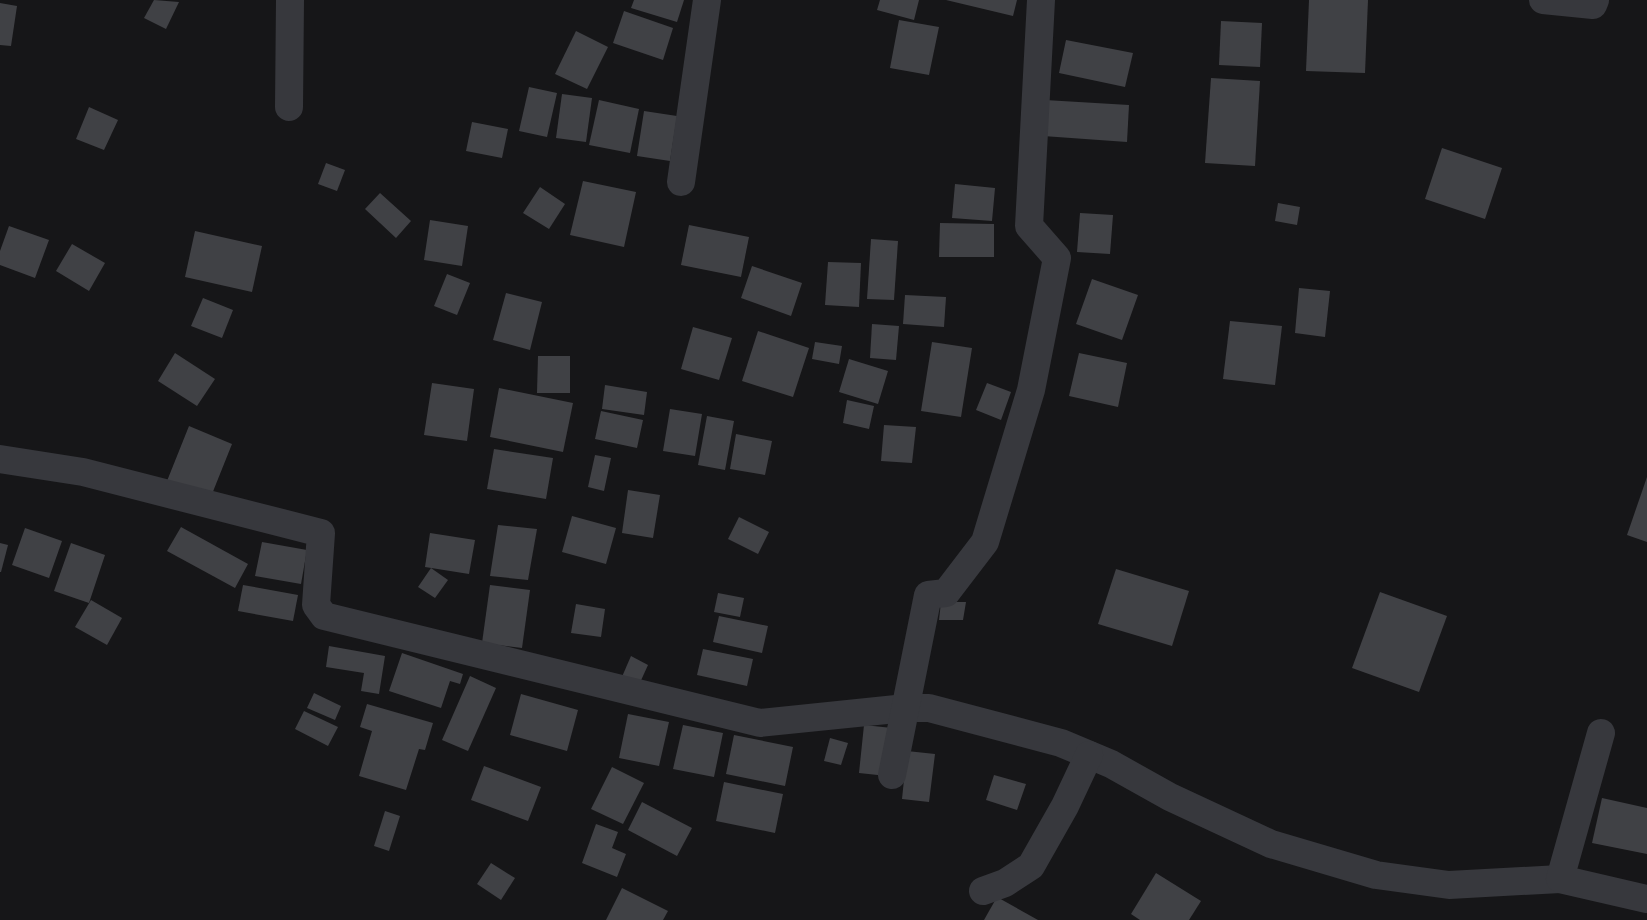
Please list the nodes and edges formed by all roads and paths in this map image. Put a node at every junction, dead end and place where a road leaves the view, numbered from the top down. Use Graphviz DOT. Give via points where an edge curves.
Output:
graph roads {
  1 [pos="290,0"];
  2 [pos="707,0"];
  3 [pos="1041,0"];
  4 [pos="1543,0"];
  5 [pos="1595,0"];
  6 [pos="289,107"];
  7 [pos="681,182"];
  8 [pos="0,459"];
  9 [pos="906,708"];
  10 [pos="1601,733"];
  11 [pos="1089,755"];
  12 [pos="892,776"];
  13 [pos="1560,879"];
  14 [pos="983,891"];
  15 [pos="1647,899"];
  1 -- 6 [label="street"];
  2 -- 7 [label="street"];
  3 -- 9 [label="street" via="1029,226 1057,258 1031,390 985,542 946,593 928,596"];
  4 -- 5 [label="street" via="1593,5"];
  8 -- 9 [label="street" via="82,472 321,533 316,605 324,616 760,723"];
  9 -- 11 [label="street" via="928,708 1001,726"];
  9 -- 12 [label="street"];
  10 -- 13 [label="street"];
  11 -- 13 [label="street" via="1271,844 1376,876 1449,885"];
  11 -- 14 [label="street" via="1030,866 1005,883"];
  13 -- 15 [label="street"];
}
